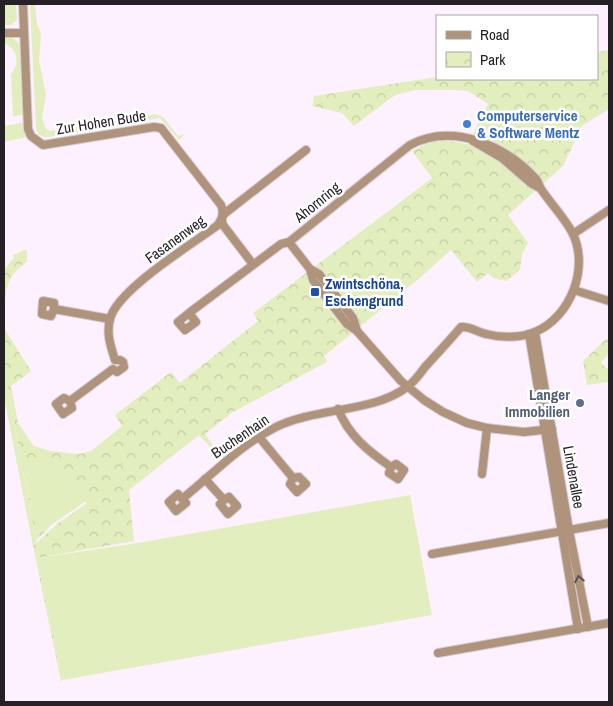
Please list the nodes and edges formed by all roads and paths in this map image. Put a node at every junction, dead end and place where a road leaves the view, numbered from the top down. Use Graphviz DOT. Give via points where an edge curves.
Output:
graph roads {
  1 [pos="23,4"];
  2 [pos="4,33"];
  3 [pos="24,33"];
  4 [pos="306,150"];
  5 [pos="609,210"];
  6 [pos="222,217"];
  7 [pos="573,234"];
  8 [pos="289,242"];
  9 [pos="255,263"];
  10 [pos="574,290"];
  11 [pos="609,301"];
  12 [pos="54,309"];
  13 [pos="189,313"];
  14 [pos="110,319"];
  15 [pos="532,333"];
  16 [pos="115,360"];
  17 [pos="113,369"];
  18 [pos="408,387"];
  19 [pos="70,401"];
  20 [pos="338,409"];
  21 [pos="486,428"];
  22 [pos="548,429"];
  23 [pos="259,437"];
  24 [pos="390,467"];
  25 [pos="482,474"];
  26 [pos="293,478"];
  27 [pos="205,479"];
  28 [pos="182,498"];
  29 [pos="224,500"];
  30 [pos="609,523"];
  31 [pos="566,531"];
  32 [pos="432,554"];
  33 [pos="609,623"];
  34 [pos="588,627"];
  35 [pos="578,629"];
  36 [pos="438,653"];
  1 -- 3 [label="street, Zur Hohen Bude"];
  2 -- 3 [label="street"];
  3 -- 6 [label="street, Zur Hohen Bude" via="28,129 35,140 43,145 161,128 221,204"];
  4 -- 6 [label="street, Fasanenweg"];
  5 -- 7 [label="street"];
  6 -- 9 [label="street" via="223,225"];
  6 -- 14 [label="street, Fasanenweg" via="218,225 130,289 116,305"];
  7 -- 8 [label="street, Ahornring" via="535,179 521,165 483,142 456,136 432,137 410,145"];
  7 -- 10 [label="street, Ahornring" via="578,261"];
  8 -- 9 [label="street, Ahornring" via="281,244"];
  8 -- 18 [label="street" via="347,324"];
  9 -- 13 [label="street, Ahornring"];
  10 -- 11 [label="street"];
  10 -- 15 [label="street, Ahornring" via="556,318"];
  12 -- 14 [label="street"];
  14 -- 16 [label="street" via="108,336"];
  15 -- 18 [label="street, Ahornring" via="499,336 467,326 461,328"];
  15 -- 22 [label="street, Lindenallee"];
  16 -- 17 [label="street" via="111,364"];
  16 -- 17 [label="street" via="123,362 124,367 117,372"];
  17 -- 19 [label="street"];
  18 -- 20 [label="street, Buchenhain" via="373,403"];
  18 -- 21 [label="street" via="443,412"];
  20 -- 23 [label="street, Buchenhain" via="293,420"];
  20 -- 24 [label="street" via="353,436"];
  21 -- 22 [label="street" via="524,432"];
  21 -- 25 [label="street"];
  22 -- 31 [label="street, Lindenallee"];
  23 -- 26 [label="street"];
  23 -- 27 [label="street, Buchenhain"];
  27 -- 28 [label="street, Buchenhain"];
  27 -- 29 [label="street"];
  30 -- 31 [label="street"];
  31 -- 32 [label="street"];
  34 -- 31 [label="street, Lindenallee, one-way"];
  31 -- 35 [label="street, Lindenallee"];
  33 -- 34 [label="street"];
  34 -- 35 [label="street"];
  35 -- 36 [label="street"];
}
